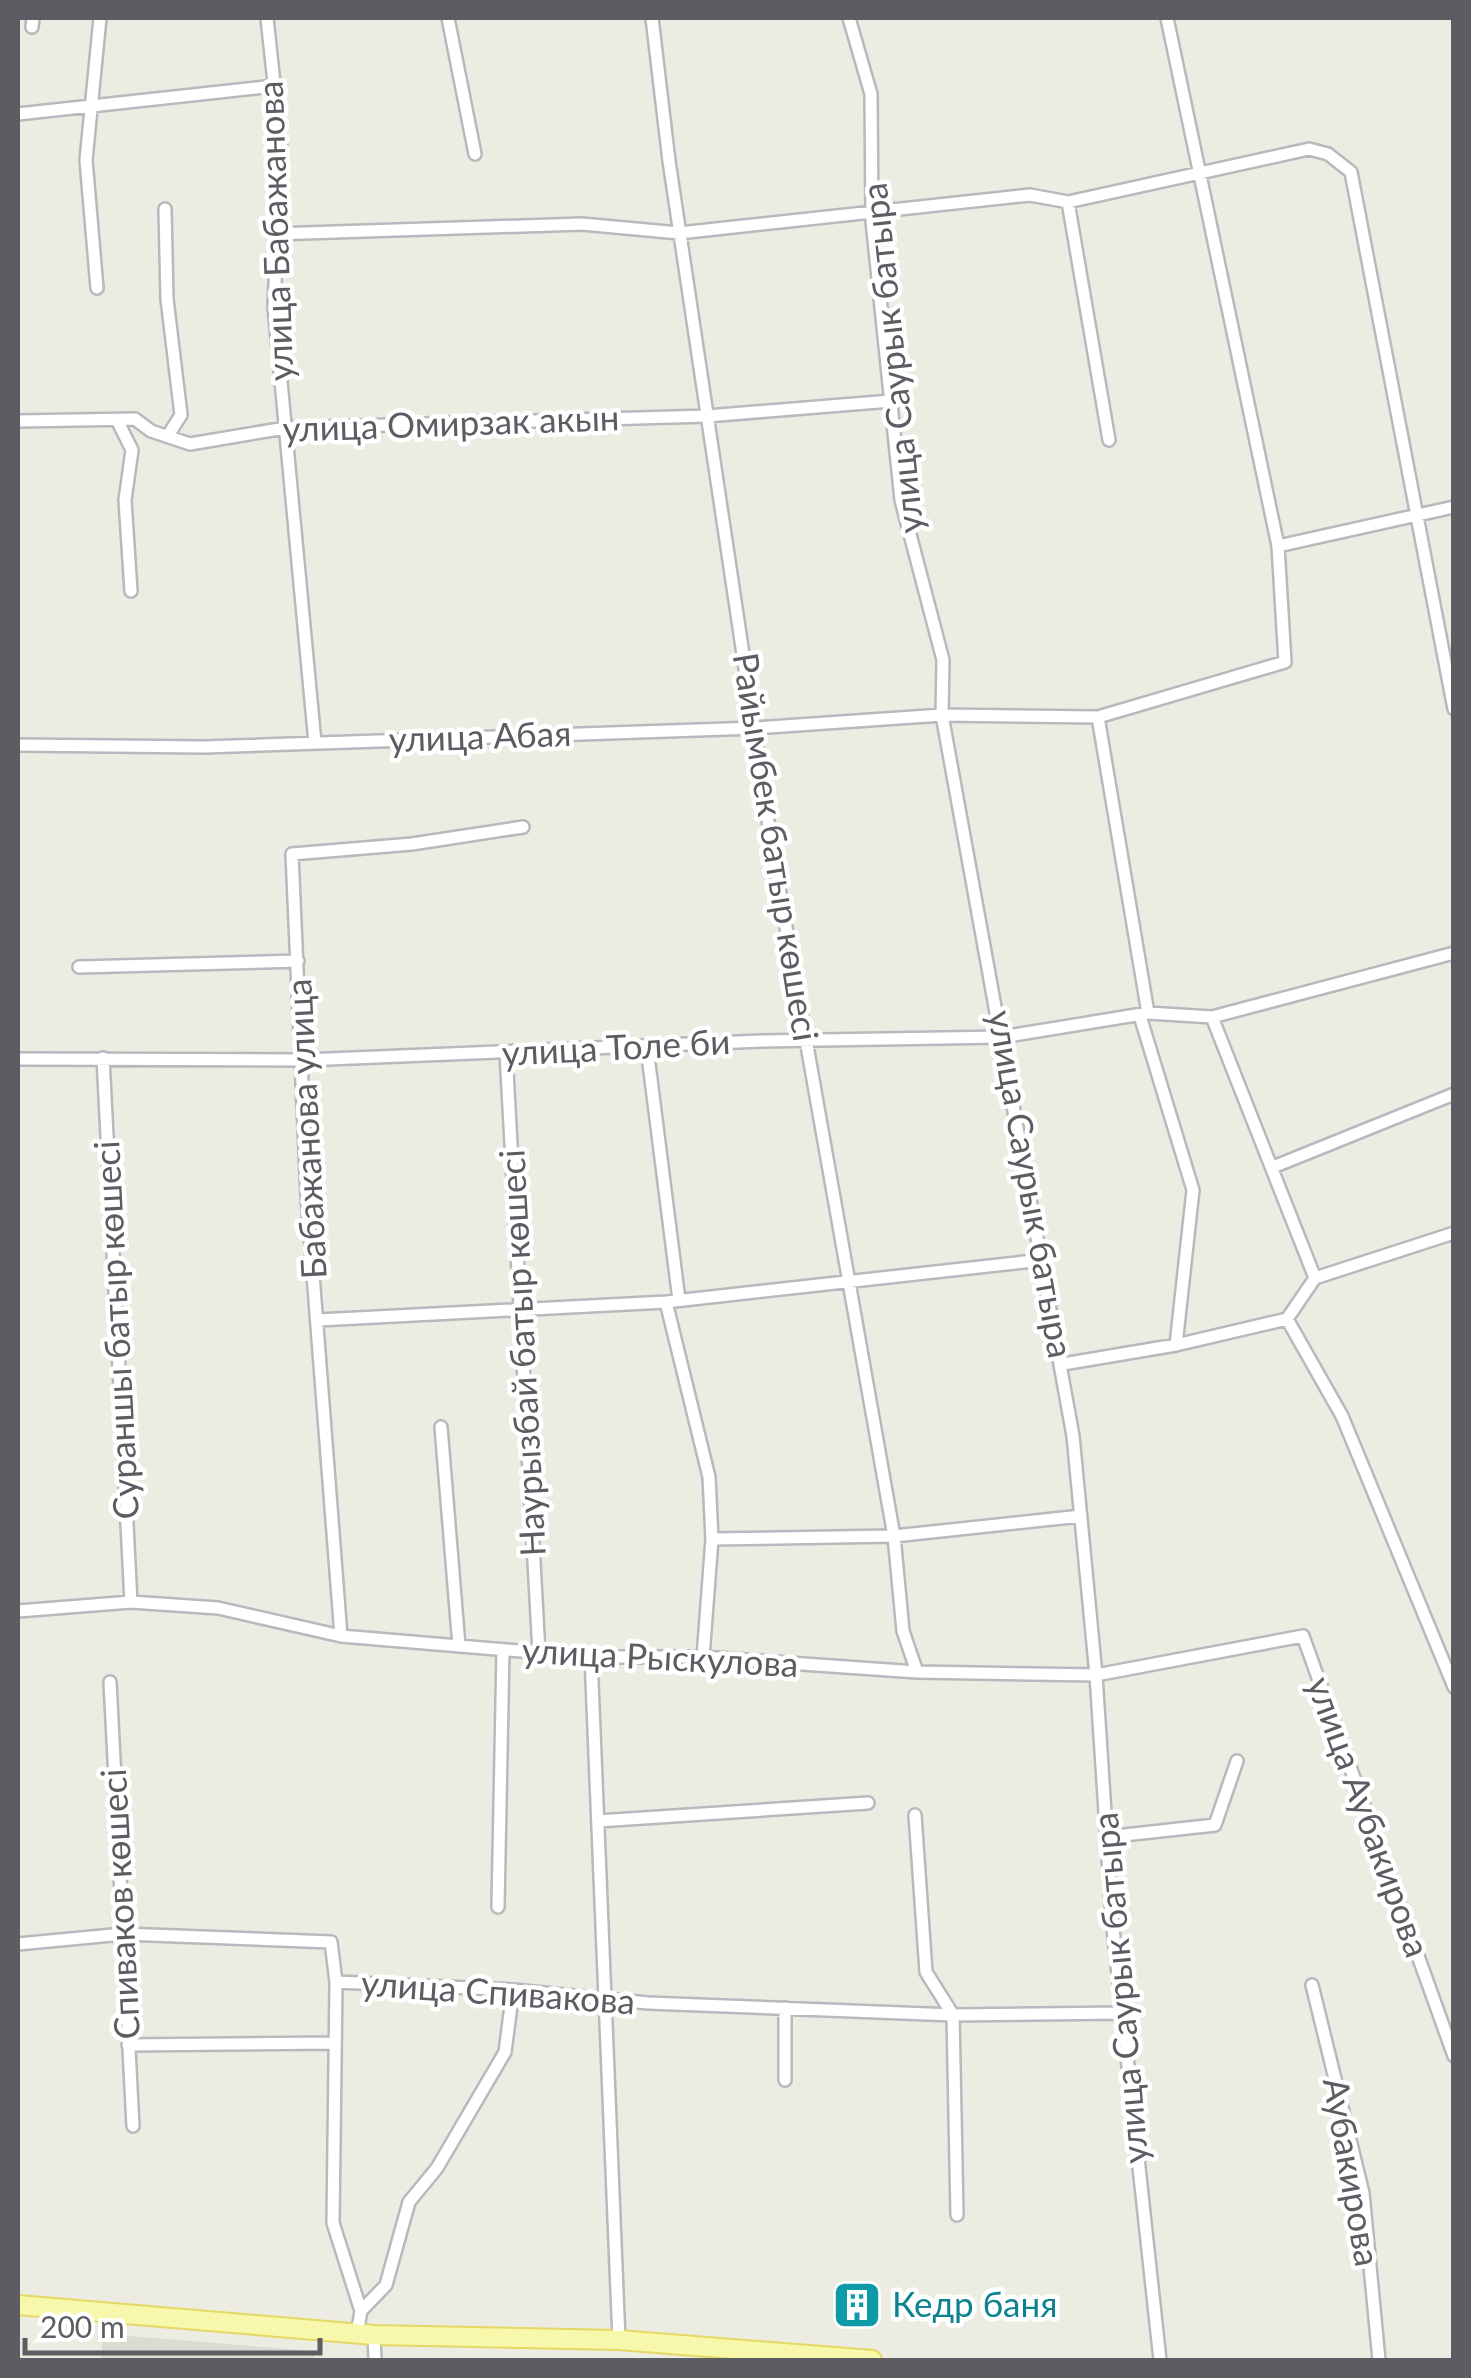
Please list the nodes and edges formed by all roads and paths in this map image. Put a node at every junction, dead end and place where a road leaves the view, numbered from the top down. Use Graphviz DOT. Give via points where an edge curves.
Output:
graph roads {
  1 [pos="100,18"];
  2 [pos="267,18"];
  3 [pos="448,18"];
  4 [pos="652,18"];
  5 [pos="850,18"];
  6 [pos="1167,18"];
  7 [pos="274,86"];
  8 [pos="93,106"];
  9 [pos="18,114"];
  10 [pos="475,154"];
  11 [pos="1202,172"];
  12 [pos="1068,202"];
  13 [pos="165,209"];
  14 [pos="872,213"];
  15 [pos="680,233"];
  16 [pos="274,234"];
  17 [pos="96,288"];
  18 [pos="891,401"];
  19 [pos="707,416"];
  20 [pos="117,420"];
  21 [pos="18,421"];
  22 [pos="284,428"];
  23 [pos="169,434"];
  24 [pos="1108,440"];
  25 [pos="1454,507"];
  26 [pos="1415,516"];
  27 [pos="1278,546"];
  28 [pos="131,591"];
  29 [pos="1454,708"];
  30 [pos="942,715"];
  31 [pos="1098,717"];
  32 [pos="756,728"];
  33 [pos="315,743"];
  34 [pos="18,745"];
  35 [pos="523,826"];
  36 [pos="1454,953"];
  37 [pos="298,961"];
  38 [pos="79,967"];
  39 [pos="1144,1014"];
  40 [pos="1212,1017"];
  41 [pos="1002,1037"];
  42 [pos="805,1041"];
  43 [pos="647,1048"];
  44 [pos="506,1053"];
  45 [pos="18,1058"];
  46 [pos="103,1058"];
  47 [pos="304,1060"];
  48 [pos="1454,1094"];
  49 [pos="1273,1167"];
  50 [pos="1454,1233"];
  51 [pos="1042,1260"];
  52 [pos="1315,1278"];
  53 [pos="846,1280"];
  54 [pos="673,1301"];
  55 [pos="520,1308"];
  56 [pos="1287,1319"];
  57 [pos="318,1320"];
  58 [pos="1176,1345"];
  59 [pos="1063,1364"];
  60 [pos="442,1427"];
  61 [pos="1081,1516"];
  62 [pos="894,1536"];
  63 [pos="712,1539"];
  64 [pos="131,1602"];
  65 [pos="18,1611"];
  66 [pos="341,1636"];
  67 [pos="1303,1636"];
  68 [pos="459,1646"];
  69 [pos="503,1650"];
  70 [pos="539,1653"];
  71 [pos="703,1657"];
  72 [pos="591,1658"];
  73 [pos="917,1672"];
  74 [pos="1096,1675"];
  75 [pos="110,1682"];
  76 [pos="1454,1687"];
  77 [pos="1237,1761"];
  78 [pos="868,1803"];
  79 [pos="915,1816"];
  80 [pos="598,1821"];
  81 [pos="1106,1838"];
  82 [pos="498,1907"];
  83 [pos="122,1934"];
  84 [pos="18,1944"];
  85 [pos="336,1982"];
  86 [pos="1312,1985"];
  87 [pos="513,1990"];
  88 [pos="605,1998"];
  89 [pos="786,2008"];
  90 [pos="1122,2013"];
  91 [pos="954,2015"];
  92 [pos="334,2044"];
  93 [pos="128,2045"];
  94 [pos="1454,2056"];
  95 [pos="785,2080"];
  96 [pos="133,2126"];
  97 [pos="957,2215"];
  98 [pos="18,2304"];
  99 [pos="361,2311"];
  100 [pos="366,2335"];
  101 [pos="618,2340"];
  102 [pos="750,2355"];
  103 [pos="375,2360"];
  104 [pos="872,2360"];
  105 [pos="1160,2360"];
  106 [pos="1379,2360"];
  1 -- 8 [label="street"];
  2 -- 7 [label="street, улица Бабажанова"];
  3 -- 10 [label="street"];
  4 -- 15 [label="street, Райымбек батыр көшесі"];
  5 -- 14 [label="street, улица Саурык батыра" via="870,94"];
  6 -- 11 [label="street"];
  7 -- 8 [label="street"];
  7 -- 16 [label="street, улица Бабажанова" via="281,148"];
  8 -- 9 [label="street"];
  8 -- 17 [label="street" via="86,160"];
  11 -- 12 [label="street"];
  11 -- 26 [label="street" via="1309,149 1350,172"];
  11 -- 27 [label="street"];
  12 -- 14 [label="street" via="1030,195"];
  12 -- 24 [label="street"];
  13 -- 23 [label="street" via="167,300 182,415"];
  14 -- 15 [label="street"];
  14 -- 18 [label="street, улица Саурык батыра"];
  15 -- 16 [label="street" via="582,224"];
  15 -- 19 [label="street, Райымбек батыр көшесі"];
  16 -- 22 [label="street, улица Бабажанова"];
  18 -- 19 [label="street, улица Омирзак акын"];
  18 -- 30 [label="street, улица Саурык батыра" via="901,500 943,660"];
  19 -- 22 [label="street, улица Омирзак акын"];
  19 -- 32 [label="street, Райымбек батыр көшесі"];
  20 -- 21 [label="street, улица Омирзак акын"];
  20 -- 23 [label="street, улица Омирзак акын"];
  20 -- 28 [label="street" via="132,450 125,500"];
  22 -- 23 [label="street, улица Омирзак акын" via="190,444"];
  22 -- 33 [label="street, улица Бабажанова"];
  25 -- 26 [label="street"];
  26 -- 27 [label="street"];
  26 -- 29 [label="street"];
  27 -- 31 [label="street, улица Абая" via="1285,662"];
  30 -- 31 [label="street, улица Абая"];
  30 -- 32 [label="street, улица Абая"];
  30 -- 41 [label="street, улица Саурык батыра"];
  31 -- 39 [label="street"];
  32 -- 33 [label="street, улица Абая"];
  32 -- 42 [label="street, Райымбек батыр көшесі"];
  33 -- 34 [label="street, улица Абая"];
  35 -- 37 [label="street, Бабажанова улица" via="292,854"];
  36 -- 40 [label="street, улица Толе би"];
  37 -- 38 [label="street"];
  37 -- 47 [label="street, Бабажанова улица"];
  39 -- 40 [label="street, улица Толе би"];
  39 -- 41 [label="street, улица Толе би"];
  39 -- 58 [label="street" via="1194,1190"];
  40 -- 49 [label="street"];
  41 -- 42 [label="street, улица Толе би"];
  41 -- 51 [label="street, улица Саурык батыра"];
  42 -- 43 [label="street, улица Толе би"];
  42 -- 53 [label="street, Райымбек батыр көшесі"];
  43 -- 44 [label="street, улица Толе би"];
  43 -- 54 [label="street"];
  44 -- 47 [label="street, улица Толе би"];
  44 -- 55 [label="street, Наурызбай батыр көшесі"];
  45 -- 46 [label="street, улица Толе би"];
  46 -- 47 [label="street, улица Толе би"];
  46 -- 64 [label="street, Сураншы батыр көшесі"];
  47 -- 57 [label="street, Бабажанова улица"];
  48 -- 49 [label="street"];
  49 -- 52 [label="street"];
  50 -- 52 [label="street"];
  51 -- 53 [label="street"];
  51 -- 59 [label="street, улица Саурык батыра"];
  52 -- 56 [label="street"];
  53 -- 54 [label="street"];
  53 -- 62 [label="street, Райымбек батыр көшесі"];
  54 -- 55 [label="street"];
  54 -- 63 [label="street" via="709,1477"];
  55 -- 57 [label="street"];
  55 -- 70 [label="street, Наурызбай батыр көшесі"];
  56 -- 58 [label="street"];
  56 -- 76 [label="street" via="1342,1416"];
  57 -- 66 [label="street, Бабажанова улица"];
  58 -- 59 [label="street"];
  59 -- 61 [label="street, улица Саурык батыра"];
  60 -- 68 [label="street"];
  61 -- 62 [label="street"];
  61 -- 74 [label="street, улица Саурык батыра"];
  62 -- 63 [label="street"];
  62 -- 73 [label="street, Райымбек батыр көшесі" via="903,1631"];
  63 -- 71 [label="street"];
  64 -- 65 [label="street, улица Рыскулова"];
  64 -- 66 [label="street, улица Рыскулова" via="218,1608"];
  66 -- 68 [label="street, улица Рыскулова"];
  67 -- 74 [label="street, улица Рыскулова"];
  67 -- 94 [label="street, улица Аубакирова"];
  68 -- 69 [label="street, улица Рыскулова"];
  69 -- 70 [label="street, улица Рыскулова"];
  69 -- 82 [label="street"];
  70 -- 72 [label="street, улица Рыскулова"];
  71 -- 72 [label="street, улица Рыскулова"];
  71 -- 73 [label="street, улица Рыскулова"];
  72 -- 80 [label="street"];
  73 -- 74 [label="street, улица Рыскулова"];
  74 -- 81 [label="street, улица Саурык батыра"];
  75 -- 83 [label="street, Спиваков көшесі"];
  77 -- 81 [label="street" via="1215,1825"];
  78 -- 80 [label="street"];
  79 -- 91 [label="street" via="926,1972"];
  80 -- 88 [label="street"];
  81 -- 90 [label="street, улица Саурык батыра"];
  83 -- 84 [label="street, улица Спивакова"];
  83 -- 85 [label="street, улица Спивакова" via="331,1942"];
  83 -- 93 [label="street, Спиваков көшесі"];
  85 -- 87 [label="street, улица Спивакова"];
  85 -- 92 [label="street"];
  86 -- 106 [label="street, Аубакирова" via="1363,2193"];
  87 -- 88 [label="street, улица Спивакова"];
  87 -- 99 [label="street" via="506,2052 438,2168 409,2202 386,2285"];
  88 -- 89 [label="street, улица Спивакова"];
  88 -- 101 [label="street"];
  89 -- 91 [label="street, улица Спивакова"];
  89 -- 95 [label="street"];
  90 -- 91 [label="street, улица Спивакова"];
  90 -- 105 [label="street, улица Саурык батыра"];
  91 -- 97 [label="street"];
  92 -- 93 [label="street"];
  92 -- 99 [label="street" via="332,2223"];
  93 -- 96 [label="street, Спиваков көшесі"];
  98 -- 100 [label="main road"];
  99 -- 100 [label="street"];
  100 -- 101 [label="main road"];
  100 -- 103 [label="street"];
  101 -- 102 [label="main road"];
  102 -- 104 [label="main road"];
}
